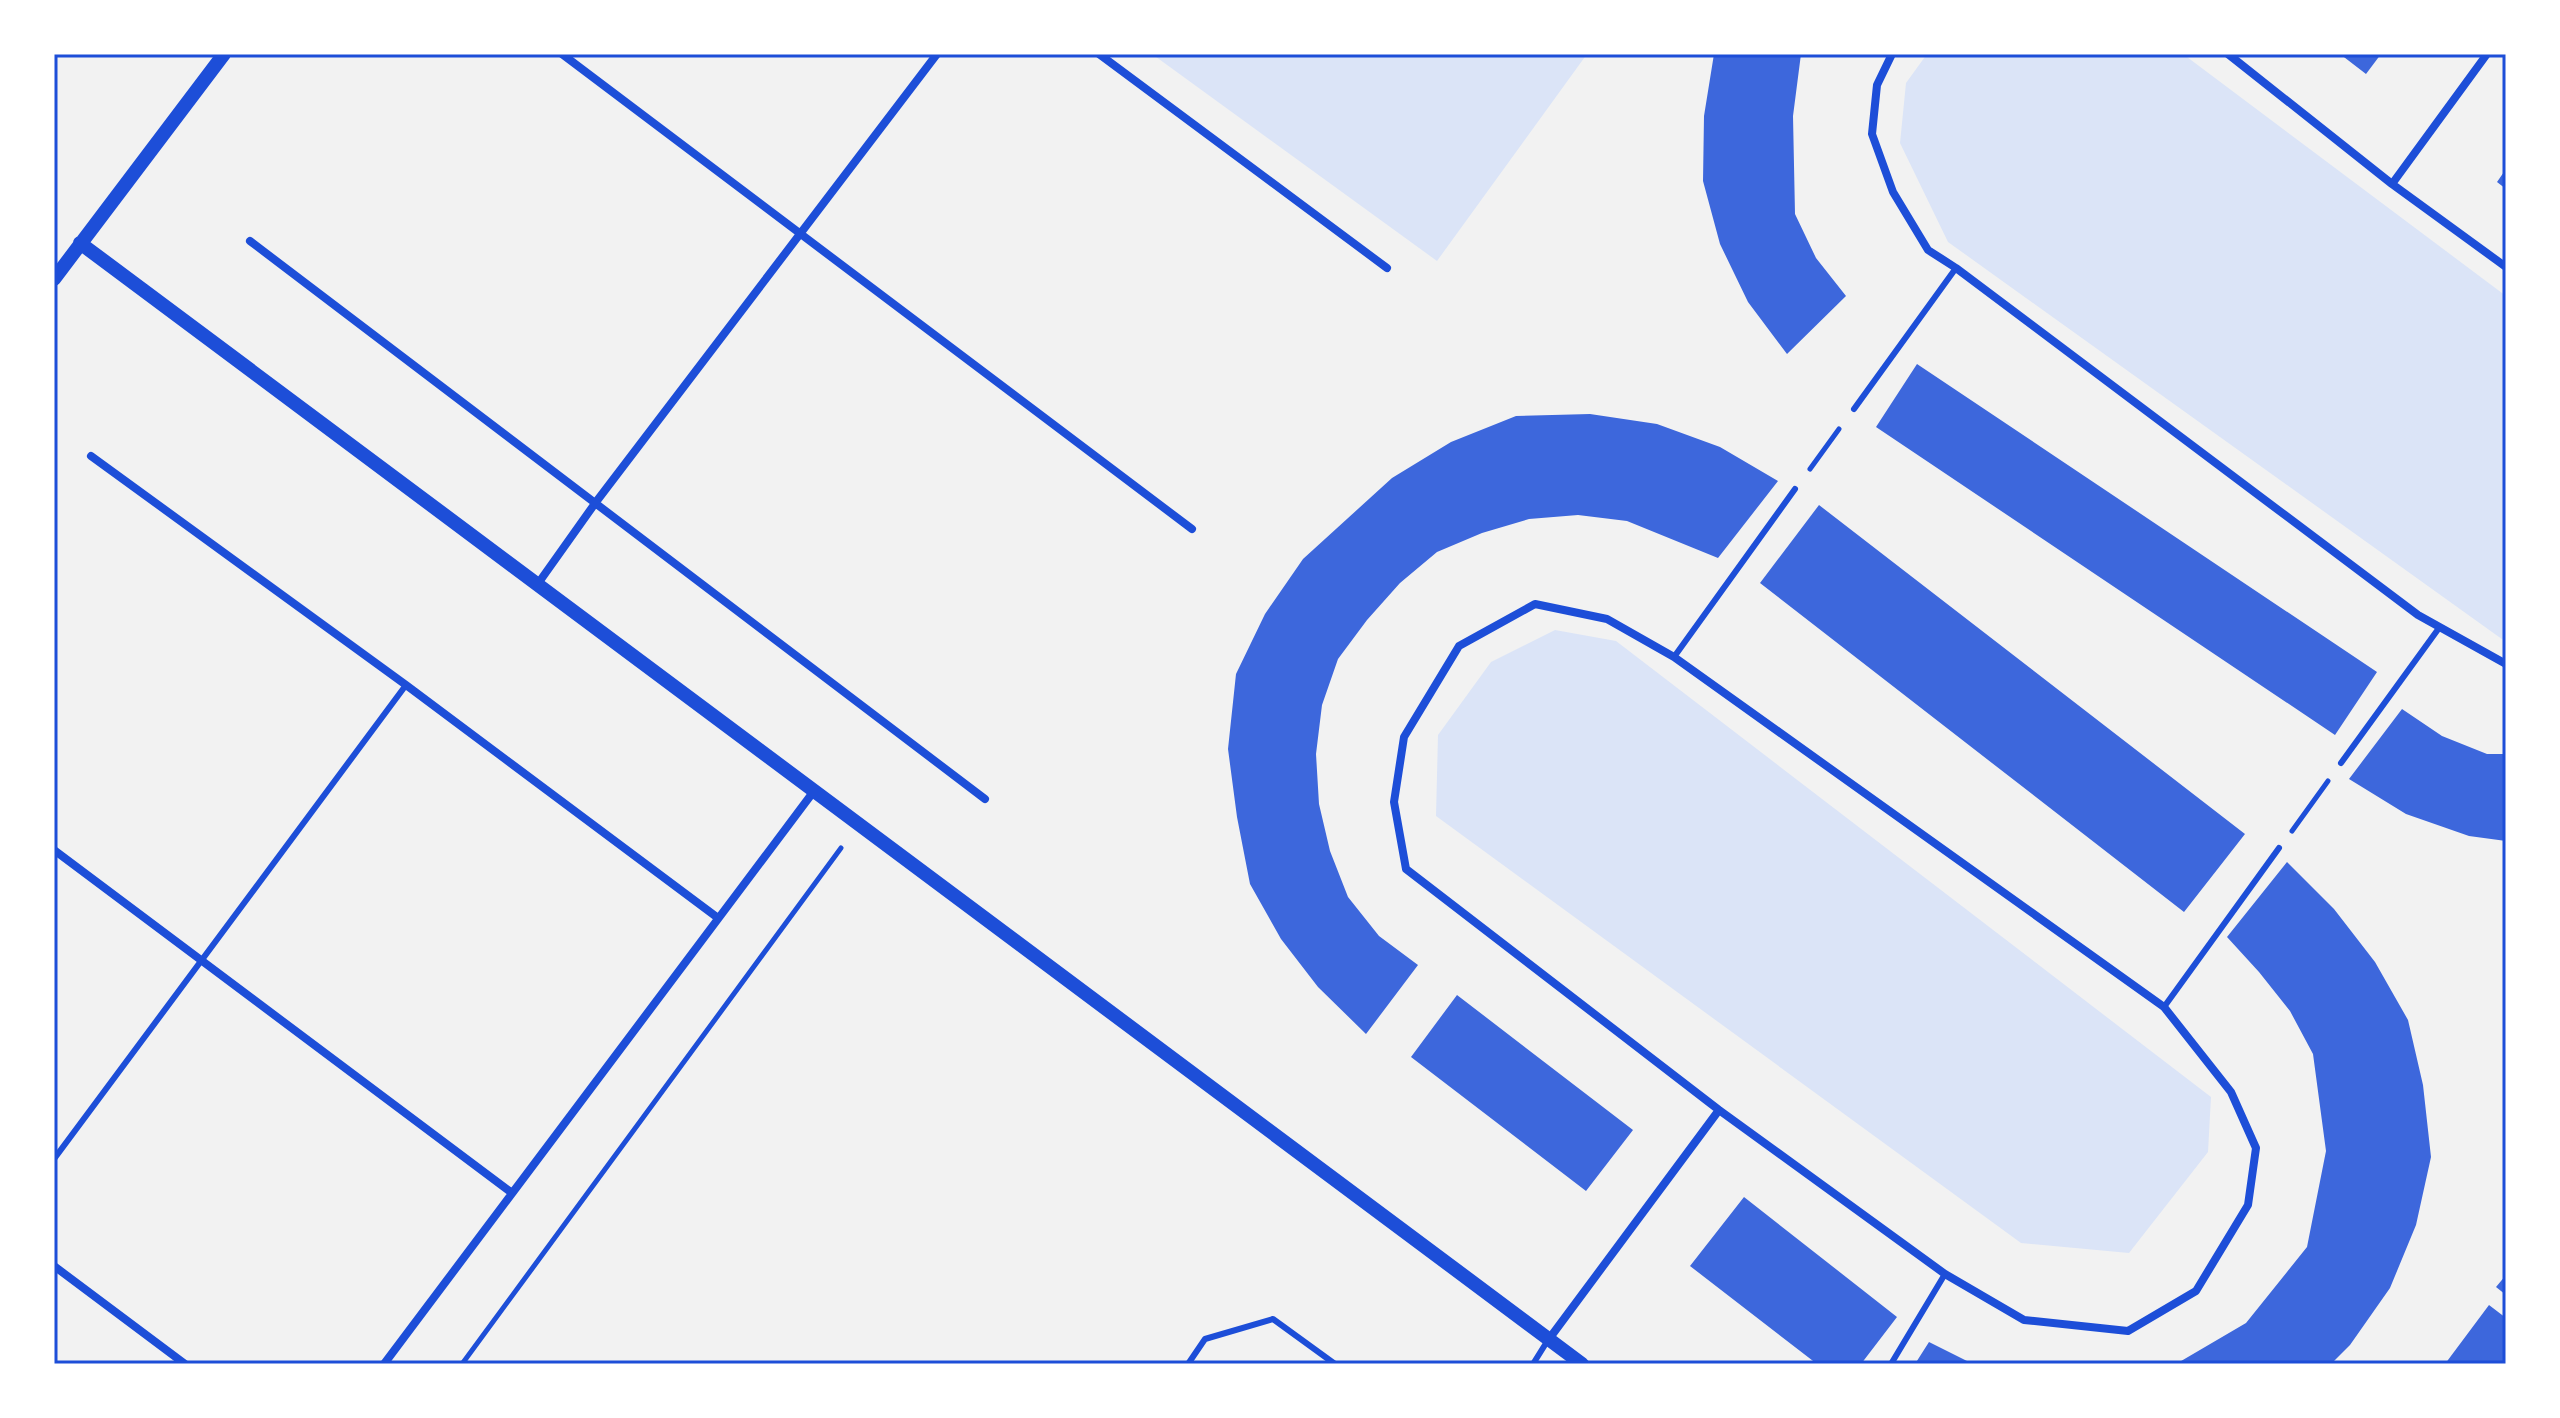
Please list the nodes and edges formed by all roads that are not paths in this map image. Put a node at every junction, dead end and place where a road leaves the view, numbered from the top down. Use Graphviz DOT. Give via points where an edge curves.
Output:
graph roads {
  1 [pos="224,54"];
  2 [pos="562,54"];
  3 [pos="937,54"];
  4 [pos="1099,54"];
  5 [pos="1892,54"];
  6 [pos="2228,54"];
  7 [pos="2487,54"];
  8 [pos="2392,184"];
  9 [pos="800,233"];
  10 [pos="250,241"];
  11 [pos="80,243"];
  12 [pos="2506,267"];
  13 [pos="1387,268"];
  14 [pos="1956,268"];
  15 [pos="54,279"];
  16 [pos="1854,409"];
  17 [pos="91,456"];
  18 [pos="1795,489"];
  19 [pos="596,502"];
  20 [pos="1192,529"];
  21 [pos="537,585"];
  22 [pos="2439,628"];
  23 [pos="1674,657"];
  24 [pos="2506,664"];
  25 [pos="406,685"];
  26 [pos="2341,763"];
  27 [pos="814,791"];
  28 [pos="985,799"];
  29 [pos="2279,848"];
  30 [pos="54,850"];
  31 [pos="718,918"];
  32 [pos="201,961"];
  33 [pos="2164,1007"];
  34 [pos="1719,1110"];
  35 [pos="54,1159"];
  36 [pos="512,1193"];
  37 [pos="54,1266"];
  38 [pos="1945,1274"];
  39 [pos="1549,1339"];
  40 [pos="185,1364"];
  41 [pos="384,1364"];
  42 [pos="1188,1364"];
  43 [pos="1335,1364"];
  44 [pos="1533,1364"];
  45 [pos="1582,1364"];
  46 [pos="1891,1364"];
  1 -- 11 [label="street"];
  2 -- 9 [label="street"];
  3 -- 9 [label="street"];
  4 -- 13 [label="street"];
  5 -- 14 [label="street" via="1877,85 1872,134 1893,192 1928,250"];
  6 -- 8 [label="street"];
  7 -- 8 [label="street"];
  8 -- 12 [label="street"];
  9 -- 19 [label="street"];
  9 -- 20 [label="street"];
  10 -- 19 [label="street"];
  11 -- 15 [label="street"];
  11 -- 21 [label="street"];
  14 -- 16 [label="lane"];
  14 -- 22 [label="street"];
  17 -- 25 [label="street"];
  18 -- 23 [label="lane"];
  19 -- 21 [label="street"];
  19 -- 28 [label="street"];
  21 -- 27 [label="street"];
  22 -- 24 [label="street"];
  22 -- 26 [label="lane"];
  23 -- 33 [label="street"];
  23 -- 34 [label="street" via="1607,619 1535,604 1459,646 1404,737 1394,802 1406,869"];
  25 -- 31 [label="street"];
  25 -- 32 [label="lane"];
  27 -- 31 [label="street"];
  27 -- 39 [label="street"];
  29 -- 33 [label="lane"];
  30 -- 32 [label="street"];
  31 -- 36 [label="street"];
  32 -- 35 [label="lane"];
  32 -- 36 [label="street"];
  33 -- 38 [label="street" via="2231,1092 2256,1148 2248,1205 2196,1291 2128,1331 2024,1320"];
  34 -- 38 [label="street"];
  34 -- 39 [label="street"];
  36 -- 41 [label="street"];
  37 -- 40 [label="street"];
  38 -- 46 [label="lane"];
  39 -- 44 [label="lane"];
  39 -- 45 [label="street"];
  42 -- 43 [label="lane" via="1205,1339 1273,1319"];
}
